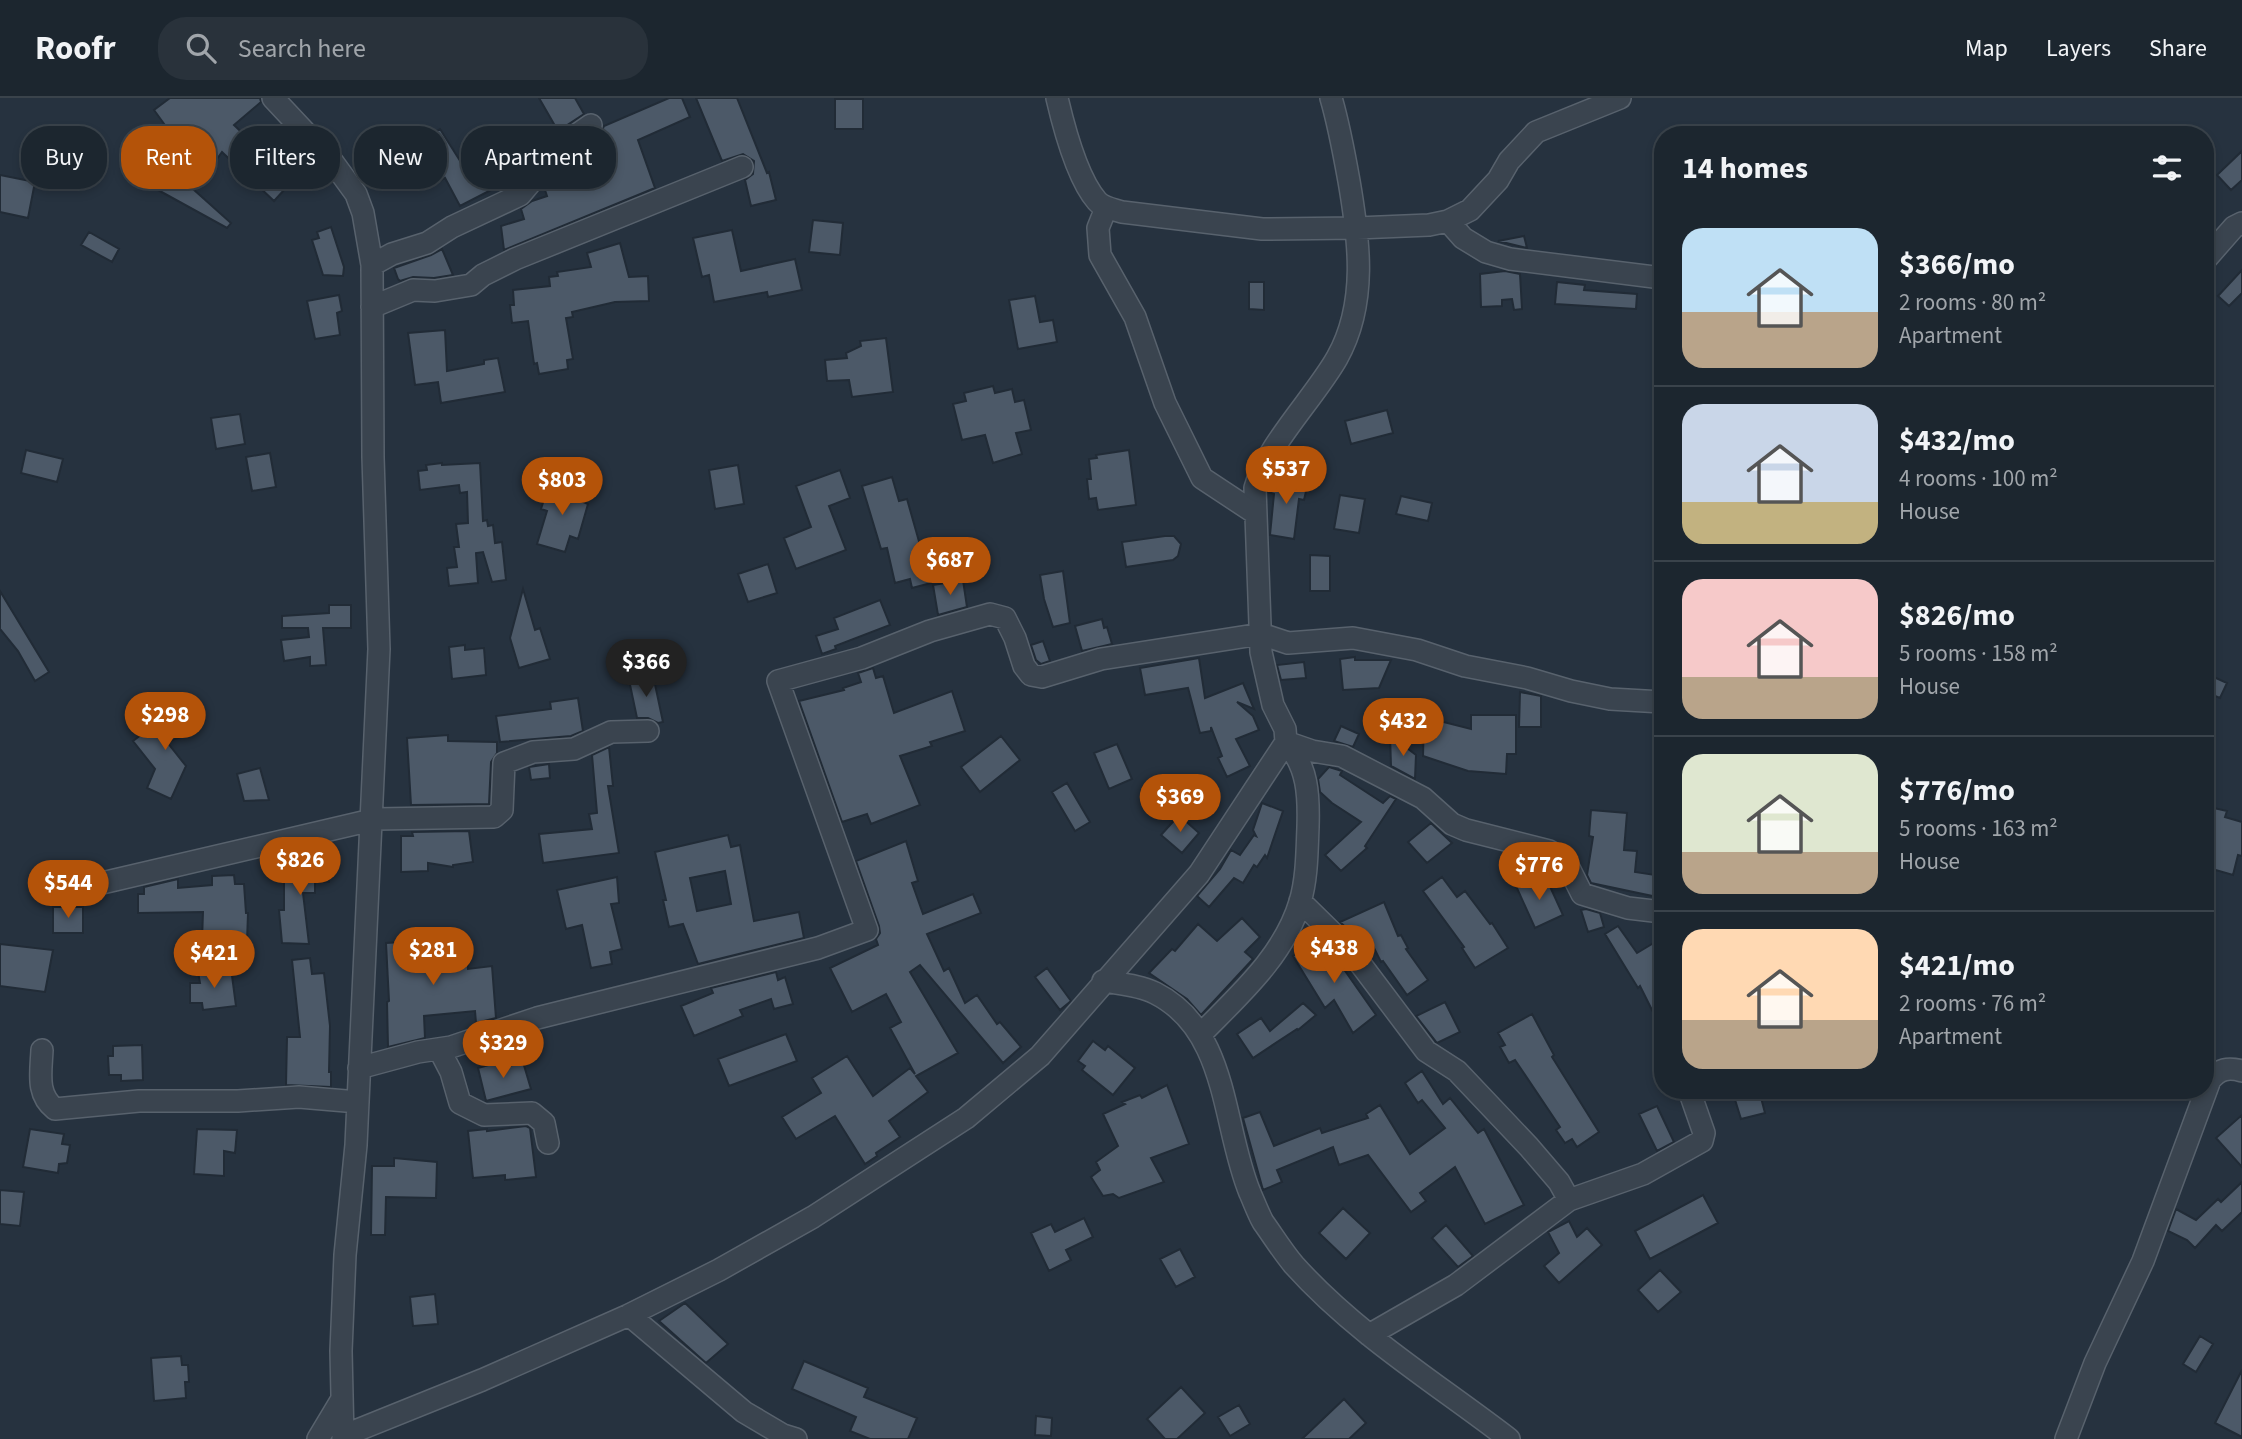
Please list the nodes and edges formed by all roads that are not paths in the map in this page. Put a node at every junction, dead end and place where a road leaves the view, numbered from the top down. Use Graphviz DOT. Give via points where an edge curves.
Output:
graph roads {
  1 [pos="273,98"];
  2 [pos="1057,98"];
  3 [pos="1331,98"];
  4 [pos="1620,98"];
  5 [pos="592,125"];
  6 [pos="742,167"];
  7 [pos="1106,208"];
  8 [pos="1448,221"];
  9 [pos="2242,223"];
  10 [pos="1357,228"];
  11 [pos="2214,250"];
  12 [pos="372,265"];
  13 [pos="1654,277"];
  14 [pos="372,307"];
  15 [pos="1255,513"];
  16 [pos="1261,634"];
  17 [pos="1654,702"];
  18 [pos="648,731"];
  19 [pos="1286,742"];
  20 [pos="102,883"];
  21 [pos="1300,901"];
  22 [pos="1654,911"];
  23 [pos="1103,981"];
  24 [pos="1201,1034"];
  25 [pos="439,1049"];
  26 [pos="42,1050"];
  27 [pos="359,1068"];
  28 [pos="2242,1071"];
  29 [pos="2214,1075"];
  30 [pos="1692,1099"];
  31 [pos="2203,1099"];
  32 [pos="358,1102"];
  33 [pos="548,1143"];
  34 [pos="1569,1200"];
  35 [pos="629,1315"];
  36 [pos="1369,1335"];
  37 [pos="342,1399"];
  38 [pos="343,1437"];
  39 [pos="318,1439"];
  40 [pos="796,1439"];
  41 [pos="1509,1439"];
  42 [pos="2066,1439"];
  1 -- 12 [label="street" via="356,194"];
  2 -- 7 [label="street" via="1065,135 1084,179"];
  3 -- 10 [label="street"];
  4 -- 8 [label="street" via="1536,132 1470,210"];
  5 -- 12 [label="street" via="562,145 513,199"];
  6 -- 14 [label="street" via="515,260 471,285 413,290"];
  7 -- 10 [label="street" via="1262,229"];
  7 -- 15 [label="street" via="1098,228 1100,255 1135,317 1165,403 1202,478"];
  8 -- 10 [label="street"];
  8 -- 13 [label="street" via="1463,238 1510,259"];
  9 -- 11 [label="street"];
  10 -- 15 [label="street" via="1360,273 1348,331 1338,356 1264,464 1255,488"];
  12 -- 14 [label="street"];
  14 -- 27 [label="street" via="379,649"];
  15 -- 16 [label="street"];
  16 -- 17 [label="street" via="1288,643 1353,638 1418,650 1571,691"];
  16 -- 19 [label="street" via="1266,682"];
  16 -- 25 [label="street" via="1101,659 1042,677 1031,675 1024,666 1005,618 990,614 778,681 867,930 818,948 537,1018"];
  18 -- 20 [label="street" via="611,732 574,749 533,752 504,763 502,810 494,817 376,819"];
  19 -- 21 [label="street" via="1304,771 1309,797"];
  19 -- 22 [label="street" via="1342,756 1423,798 1452,824 1466,830 1549,851 1565,860 1582,894"];
  19 -- 23 [label="street" via="1199,874"];
  21 -- 24 [label="street" via="1269,961"];
  21 -- 34 [label="street" via="1350,950 1426,1051 1457,1071 1529,1147"];
  23 -- 24 [label="street" via="1153,992 1170,1002"];
  23 -- 35 [label="street" via="1040,1056 965,1118 813,1217"];
  24 -- 36 [label="street" via="1213,1059 1241,1170 1261,1218 1293,1264"];
  25 -- 27 [label="street"];
  25 -- 33 [label="street" via="460,1103 484,1115 532,1113 544,1123"];
  26 -- 32 [label="street" via="41,1092 55,1109 139,1101 299,1097"];
  27 -- 32 [label="street"];
  28 -- 29 [label="street" via="2231,1068"];
  30 -- 34 [label="street" via="1704,1133 1702,1141 1643,1174"];
  31 -- 42 [label="street" via="2143,1261 2095,1363"];
  32 -- 37 [label="street" via="345,1255"];
  34 -- 36 [label="street" via="1456,1285"];
  35 -- 38 [label="street"];
  35 -- 40 [label="street" via="744,1412"];
  36 -- 41 [label="street"];
  37 -- 38 [label="street"];
  37 -- 39 [label="street"];
}
